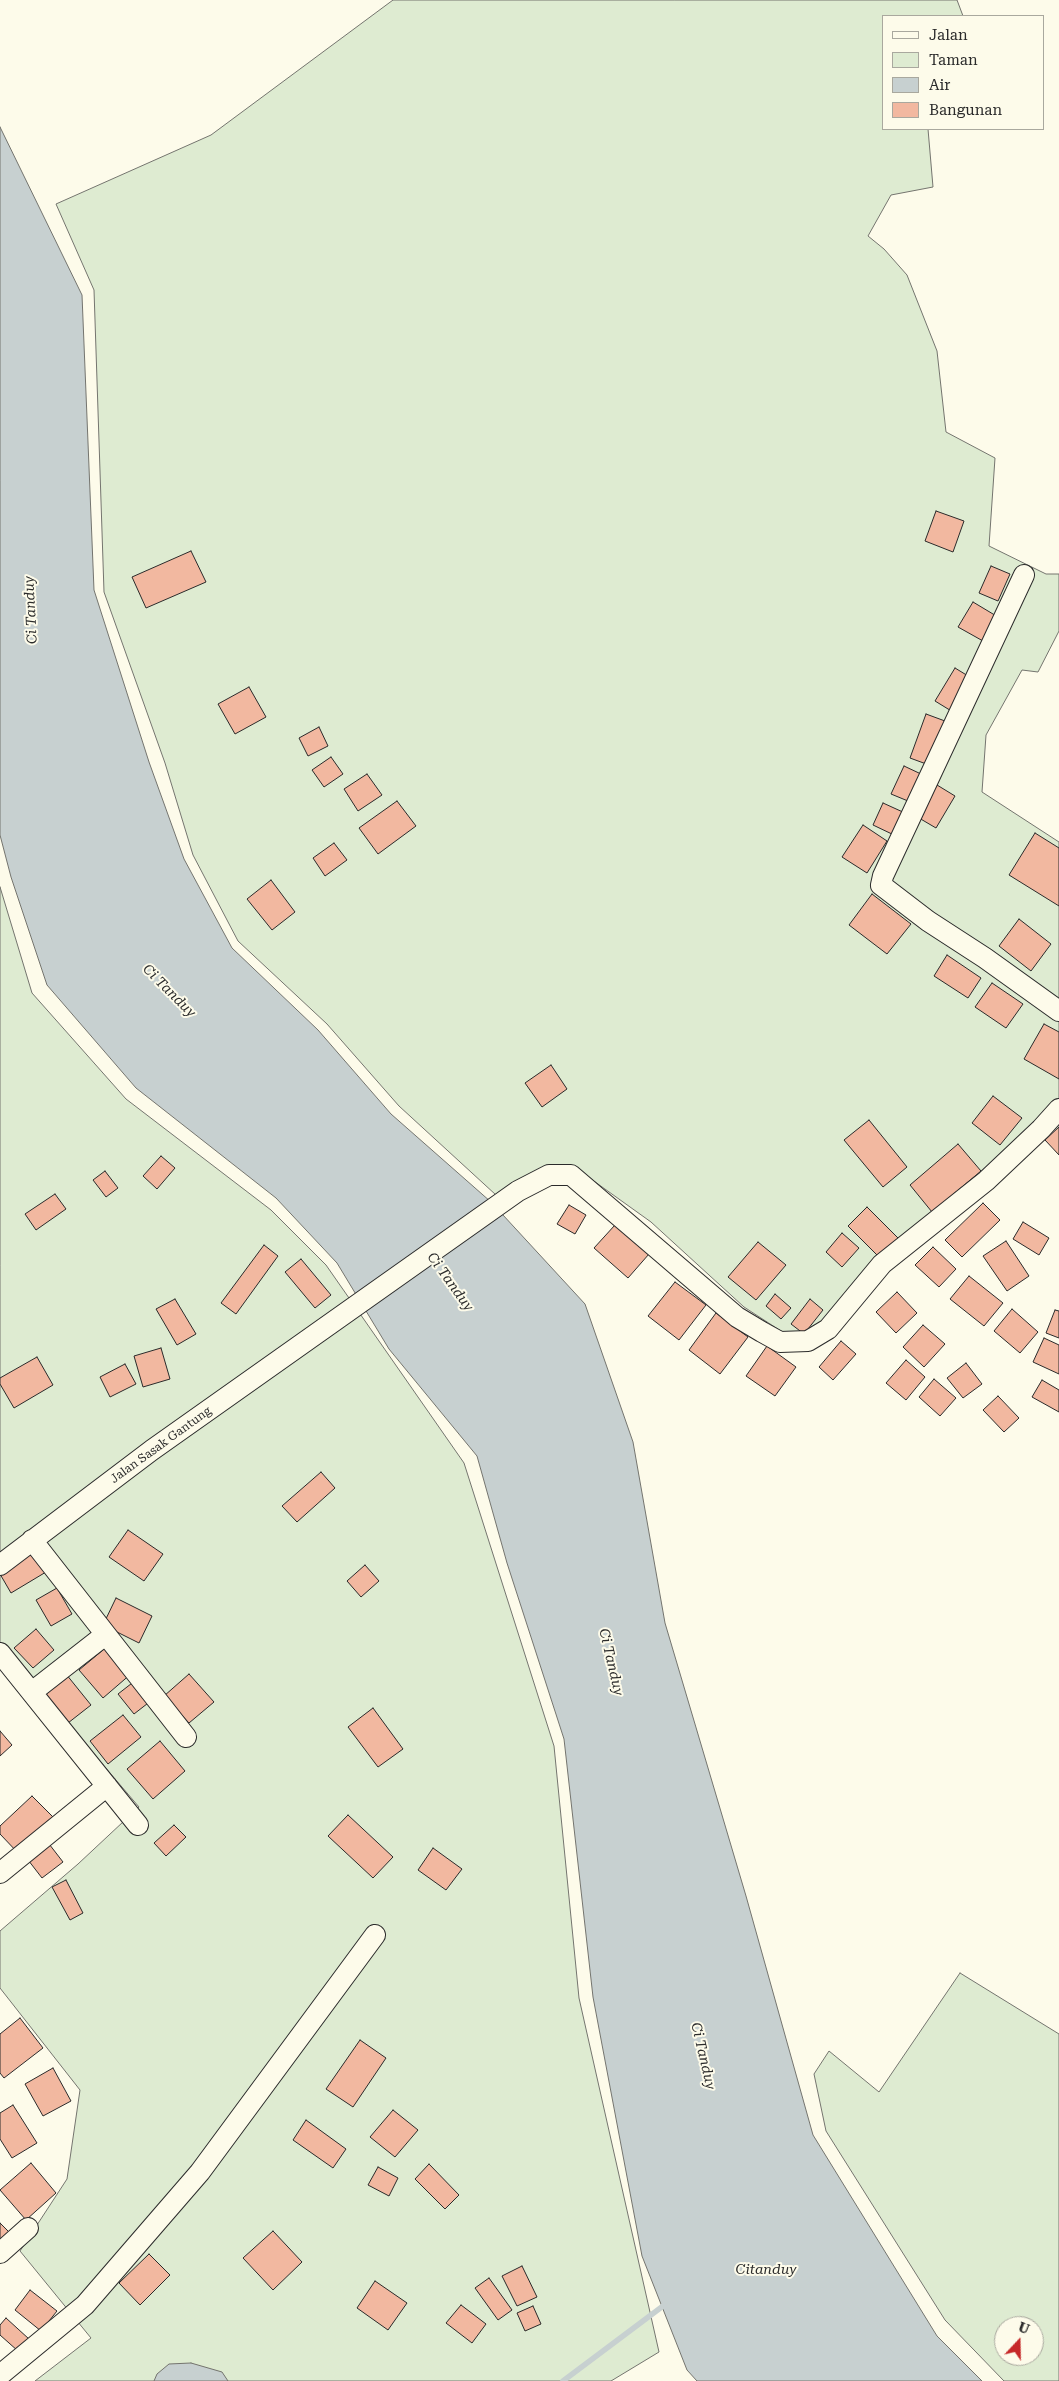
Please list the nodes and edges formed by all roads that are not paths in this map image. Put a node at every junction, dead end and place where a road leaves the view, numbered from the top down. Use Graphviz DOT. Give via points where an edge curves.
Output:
graph roads {
  1 [pos="1024,575"];
  2 [pos="1059,1011"];
  3 [pos="1059,1109"];
  4 [pos="32,1540"];
  5 [pos="0,1565"];
  6 [pos="105,1636"];
  7 [pos="0,1653"];
  8 [pos="32,1692"];
  9 [pos="186,1737"];
  10 [pos="107,1786"];
  11 [pos="138,1825"];
  12 [pos="0,1874"];
  13 [pos="375,1935"];
  14 [pos="28,2228"];
  15 [pos="0,2253"];
  16 [pos="0,2375"];
  1 -- 2 [label="street" via="881,885"];
  3 -- 4 [label="street, Jalan Sasak Gantung" via="986,1181 882,1264 828,1329 808,1341 780,1342 737,1317 571,1175 549,1175 518,1191 152,1450"];
  4 -- 5 [label="street, Jalan Sasak Gantung"];
  4 -- 6 [label="street"];
  6 -- 8 [label="street"];
  6 -- 9 [label="street"];
  7 -- 8 [label="street"];
  8 -- 10 [label="street"];
  10 -- 11 [label="street"];
  10 -- 12 [label="street"];
  13 -- 16 [label="street" via="200,2172 85,2304"];
  14 -- 15 [label="street"];
}
